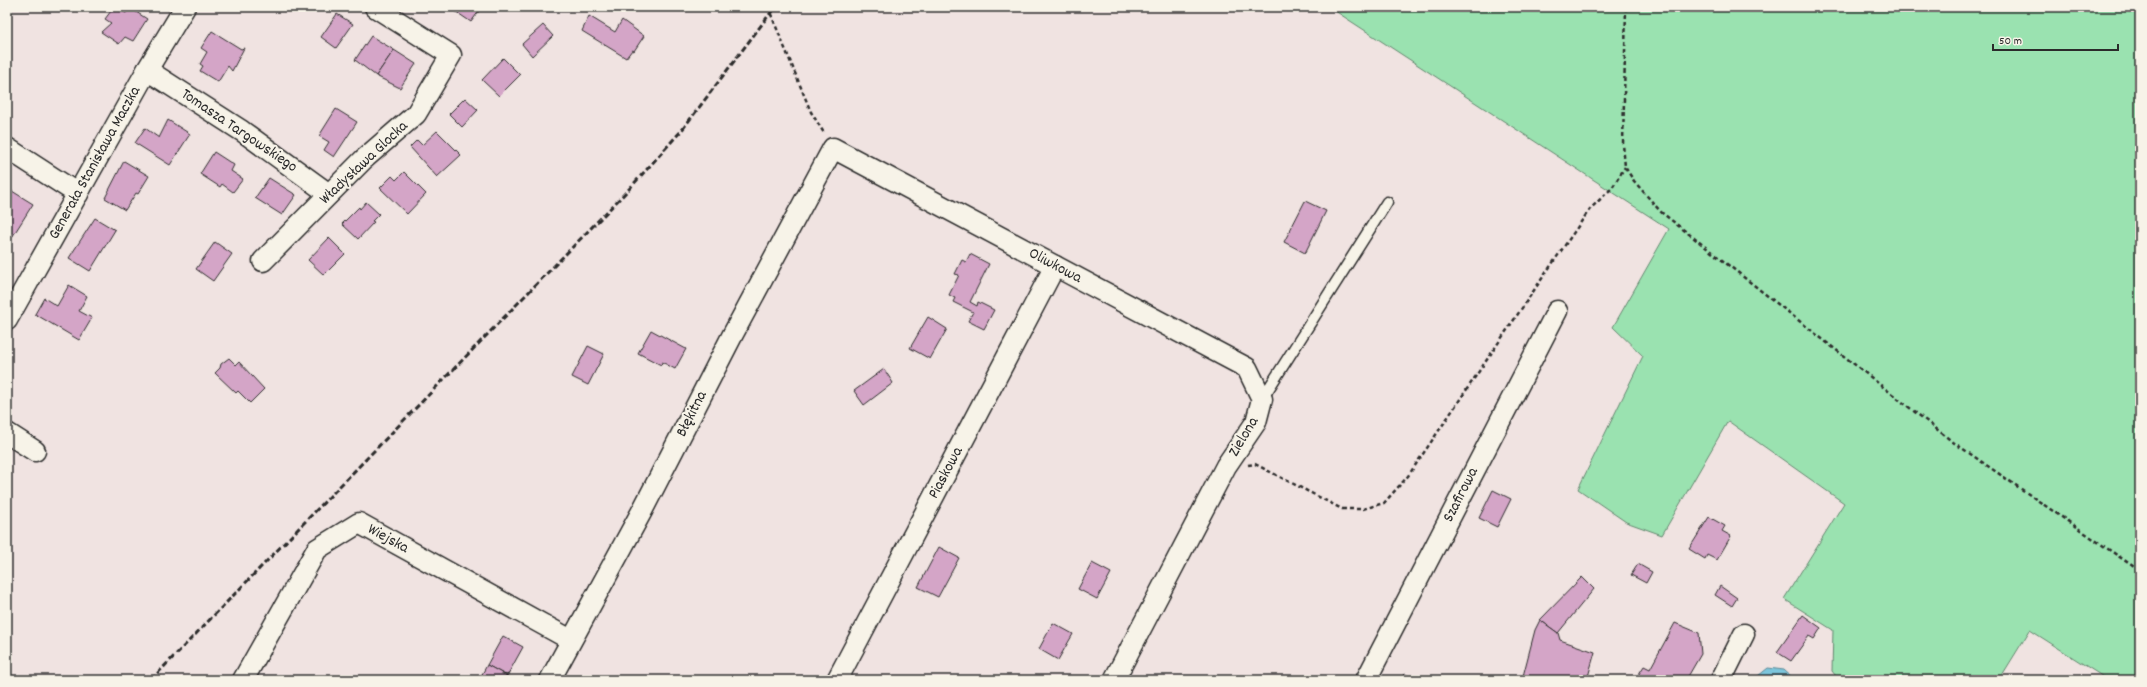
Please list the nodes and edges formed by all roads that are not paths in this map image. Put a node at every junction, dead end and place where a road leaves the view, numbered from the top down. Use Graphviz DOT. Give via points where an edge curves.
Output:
graph roads {
  1 [pos="185,7"];
  2 [pos="375,7"];
  3 [pos="147,70"];
  4 [pos="7,148"];
  5 [pos="833,148"];
  6 [pos="78,194"];
  7 [pos="330,194"];
  8 [pos="1387,202"];
  9 [pos="263,261"];
  10 [pos="1055,266"];
  11 [pos="1557,311"];
  12 [pos="7,320"];
  13 [pos="1262,399"];
  14 [pos="7,433"];
  15 [pos="35,451"];
  16 [pos="1744,634"];
  17 [pos="571,640"];
  18 [pos="243,680"];
  19 [pos="550,680"];
  20 [pos="838,680"];
  21 [pos="1114,680"];
  22 [pos="1366,680"];
  23 [pos="1721,680"];
  1 -- 3 [label="street, Generała Stanisława Maczka"];
  2 -- 7 [label="street, Władysława Glocka" via="451,55 416,114 364,159"];
  3 -- 6 [label="street, Generała Stanisława Maczka"];
  3 -- 7 [label="street, Tomasza Targowskiego" via="242,131"];
  4 -- 6 [label="street"];
  5 -- 10 [label="street, Oliwkowa"];
  5 -- 17 [label="street, Błękitna" via="642,511"];
  6 -- 12 [label="street, Generała Stanisława Maczka"];
  7 -- 9 [label="street, Władysława Glocka"];
  8 -- 13 [label="lane, Zielona"];
  10 -- 13 [label="street, Oliwkowa" via="1247,368"];
  10 -- 20 [label="street, Piaskowa"];
  11 -- 22 [label="street, Szafirowa"];
  13 -- 21 [label="street, Zielona" via="1256,422 1226,466"];
  14 -- 15 [label="street"];
  16 -- 23 [label="street"];
  17 -- 18 [label="street, Wiejska" via="359,523 317,549"];
  17 -- 19 [label="street, Błękitna"];
}
